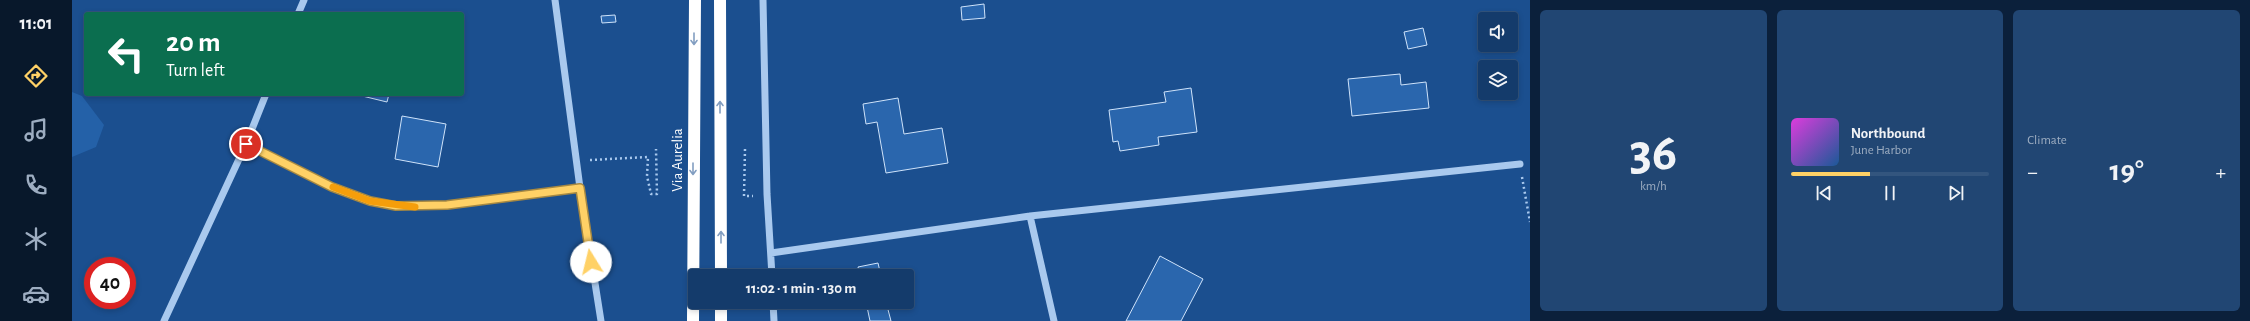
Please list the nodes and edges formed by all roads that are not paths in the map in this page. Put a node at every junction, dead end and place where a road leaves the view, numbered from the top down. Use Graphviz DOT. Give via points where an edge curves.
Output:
graph roads {
  1 [pos="304,0"];
  2 [pos="555,0"];
  3 [pos="694,0"];
  4 [pos="720,0"];
  5 [pos="763,0"];
  6 [pos="299,12"];
  7 [pos="265,96"];
  8 [pos="246,144"];
  9 [pos="1520,164"];
  10 [pos="580,188"];
  11 [pos="1030,216"];
  12 [pos="771,253"];
  13 [pos="721,269"];
  14 [pos="772,269"];
  15 [pos="721,309"];
  16 [pos="773,309"];
  17 [pos="164,321"];
  18 [pos="600,321"];
  19 [pos="693,321"];
  20 [pos="721,321"];
  21 [pos="774,321"];
  22 [pos="1054,321"];
  1 -- 6 [label="street"];
  2 -- 10 [label="street"];
  3 -- 19 [label="highway, Via Aurelia, one-way"];
  13 -- 4 [label="highway, one-way"];
  5 -- 12 [label="street" via="767,194"];
  7 -- 8 [label="street"];
  8 -- 10 [label="street" via="338,190 370,201 396,206 447,205"];
  8 -- 17 [label="street"];
  9 -- 11 [label="street"];
  10 -- 18 [label="street"];
  11 -- 12 [label="street"];
  11 -- 22 [label="street"];
  12 -- 14 [label="street"];
  15 -- 20 [label="highway"];
  16 -- 21 [label="street"];
}
